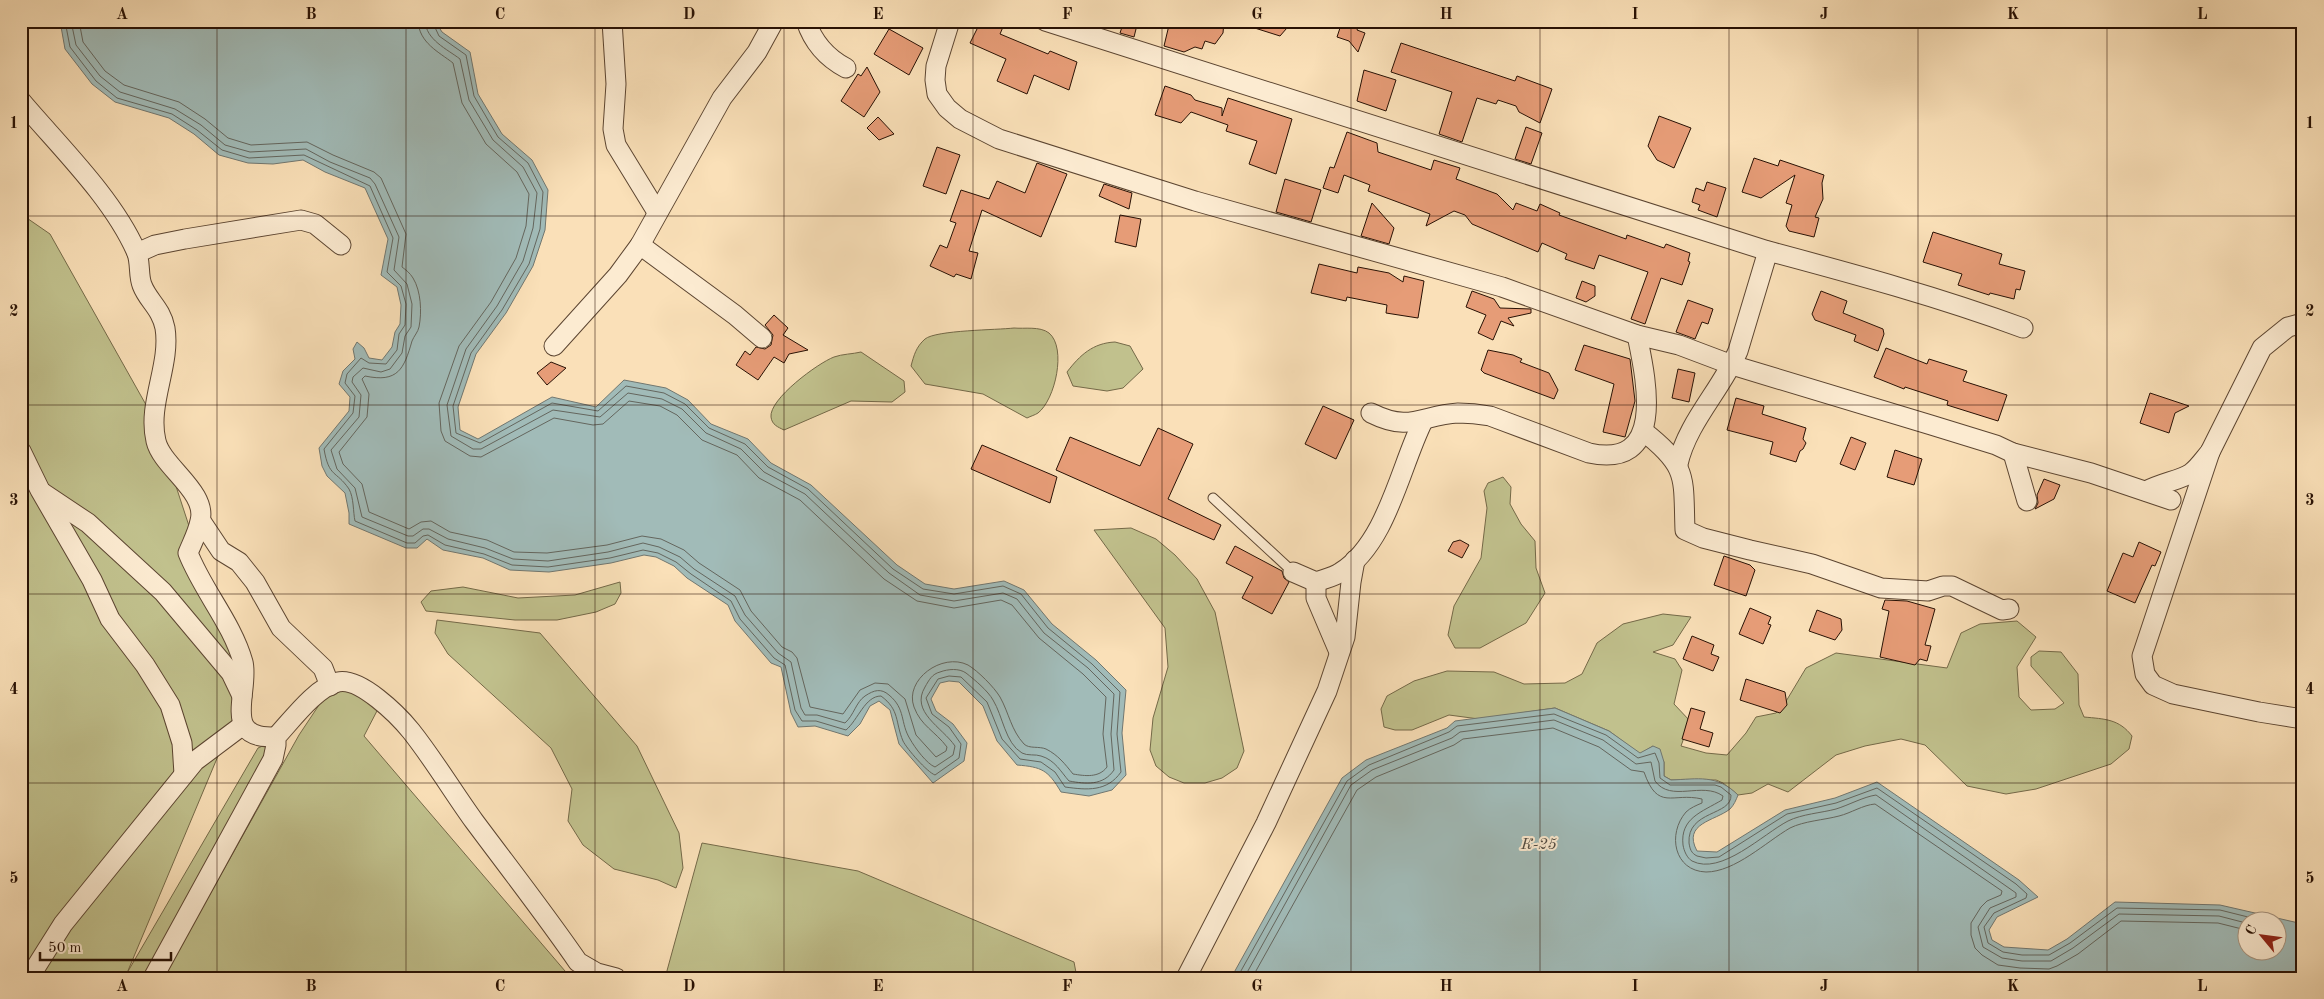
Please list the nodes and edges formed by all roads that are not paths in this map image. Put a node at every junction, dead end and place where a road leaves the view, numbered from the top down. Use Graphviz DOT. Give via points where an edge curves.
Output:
graph roads {
  1 [pos="612,21"];
  2 [pos="774,21"];
  3 [pos="806,21"];
  4 [pos="950,21"];
  5 [pos="1045,21"];
  6 [pos="846,68"];
  7 [pos="21,101"];
  8 [pos="657,212"];
  9 [pos="341,245"];
  10 [pos="640,245"];
  11 [pos="1768,251"];
  12 [pos="137,253"];
  13 [pos="2303,323"];
  14 [pos="2023,328"];
  15 [pos="1637,335"];
  16 [pos="762,338"];
  17 [pos="554,346"];
  18 [pos="1732,366"];
  19 [pos="1371,413"];
  20 [pos="1423,421"];
  21 [pos="1643,431"];
  22 [pos="21,451"];
  23 [pos="2210,452"];
  24 [pos="2013,453"];
  25 [pos="1678,464"];
  26 [pos="21,476"];
  27 [pos="40,490"];
  28 [pos="2146,491"];
  29 [pos="1213,498"];
  30 [pos="2171,500"];
  31 [pos="2028,501"];
  32 [pos="201,520"];
  33 [pos="1355,560"];
  34 [pos="1293,572"];
  35 [pos="1316,582"];
  36 [pos="2009,609"];
  37 [pos="1339,652"];
  38 [pos="330,686"];
  39 [pos="243,700"];
  40 [pos="2303,719"];
  41 [pos="243,725"];
  42 [pos="276,737"];
  43 [pos="184,774"];
  44 [pos="28,978"];
  45 [pos="153,978"];
  46 [pos="616,978"];
  47 [pos="1186,978"];
  1 -- 8 [label="street" via="616,145"];
  2 -- 8 [label="street" via="757,52 722,98"];
  3 -- 6 [label="street" via="821,48 833,61"];
  4 -- 15 [label="street" via="936,66 937,94 960,119 999,139 1195,201 1502,287"];
  5 -- 11 [label="street"];
  7 -- 12 [label="street" via="90,180"];
  8 -- 10 [label="street"];
  9 -- 12 [label="street" via="315,224 301,220 155,245"];
  10 -- 16 [label="street" via="736,315"];
  10 -- 17 [label="street" via="618,275"];
  11 -- 14 [label="street" via="1904,288"];
  11 -- 18 [label="street"];
  12 -- 32 [label="street" via="142,285 159,309 165,328 154,419 157,448 192,489"];
  13 -- 23 [label="street" via="2288,327 2262,348"];
  15 -- 18 [label="street" via="1679,345"];
  15 -- 21 [label="street" via="1648,415"];
  18 -- 24 [label="street" via="1996,445"];
  18 -- 25 [label="street" via="1688,437"];
  19 -- 20 [label="street" via="1388,421 1409,424"];
  20 -- 21 [label="street" via="1457,413 1482,415 1599,455 1621,453"];
  20 -- 33 [label="street" via="1385,518"];
  21 -- 25 [label="street"];
  22 -- 27 [label="street"];
  23 -- 28 [label="street" via="2190,474"];
  23 -- 40 [label="street" via="2142,656 2145,674 2153,684 2174,694"];
  24 -- 28 [label="street"];
  24 -- 31 [label="street"];
  25 -- 36 [label="street" via="1684,484 1685,530 1703,538 1812,564 1881,588 1928,591 1952,586 2002,610"];
  26 -- 27 [label="street"];
  27 -- 39 [label="street" via="88,523 163,592 231,673"];
  27 -- 43 [label="street" via="92,580 110,619 145,664 170,705 182,743"];
  28 -- 30 [label="street"];
  29 -- 34 [label="lane"];
  32 -- 38 [label="street" via="221,551 238,562 255,582 281,628 323,668"];
  32 -- 39 [label="street" via="188,553 244,664"];
  33 -- 35 [label="street" via="1341,572"];
  33 -- 37 [label="street" via="1345,637"];
  34 -- 35 [label="street"];
  35 -- 37 [label="street" via="1316,598"];
  37 -- 47 [label="street" via="1327,691 1300,751"];
  38 -- 42 [label="street" via="321,690"];
  38 -- 46 [label="street" via="338,681 358,686 383,703 410,730 578,962 597,973"];
  39 -- 41 [label="street"];
  41 -- 42 [label="street" via="249,732"];
  41 -- 43 [label="street" via="195,761"];
  42 -- 45 [label="street" via="273,759"];
  43 -- 44 [label="street" via="63,924"];
}
